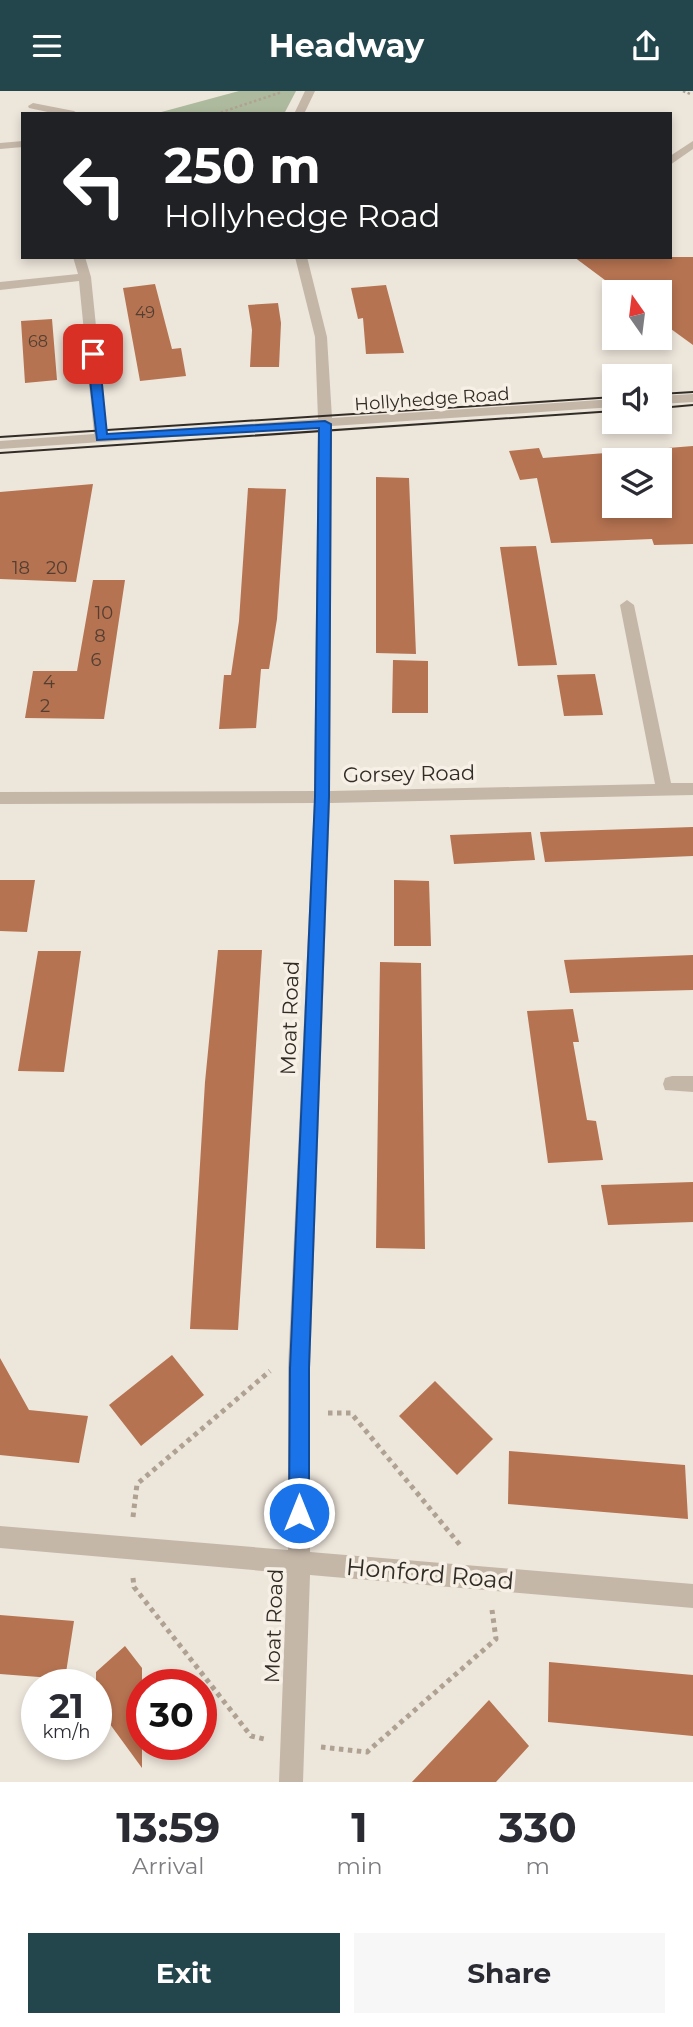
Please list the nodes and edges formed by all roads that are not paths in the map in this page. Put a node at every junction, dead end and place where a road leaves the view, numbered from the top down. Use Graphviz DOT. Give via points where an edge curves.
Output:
graph roads {
  1 [pos="30,91"];
  2 [pos="310,91"];
  3 [pos="34,110"];
  4 [pos="54,112"];
  5 [pos="300,112"];
  6 [pos="693,143"];
  7 [pos="21,144"];
  8 [pos="0,146"];
  9 [pos="672,160"];
  10 [pos="80,259"];
  11 [pos="302,259"];
  12 [pos="85,277"];
  13 [pos="0,286"];
  14 [pos="693,398"];
  15 [pos="672,399"];
  16 [pos="602,404"];
  17 [pos="325,424"];
  18 [pos="101,438"];
  19 [pos="0,445"];
  20 [pos="627,604"];
  21 [pos="693,789"];
  22 [pos="664,790"];
  23 [pos="322,797"];
  24 [pos="0,798"];
  25 [pos="671,1084"];
  26 [pos="693,1084"];
  27 [pos="0,1537"];
  28 [pos="299,1563"];
  29 [pos="693,1595"];
  30 [pos="291,1782"];
  1 -- 3 [label="street"];
  2 -- 5 [label="street"];
  3 -- 4 [label="street"];
  6 -- 9 [label="street"];
  7 -- 8 [label="street"];
  10 -- 12 [label="street"];
  11 -- 17 [label="street, Moat Road" via="321,337"];
  12 -- 13 [label="street"];
  12 -- 18 [label="street"];
  14 -- 15 [label="street"];
  16 -- 17 [label="street, Hollyhedge Road"];
  17 -- 18 [label="street, Hollyhedge Road"];
  17 -- 23 [label="street, Moat Road"];
  18 -- 19 [label="street, Hollyhedge Road"];
  20 -- 22 [label="street"];
  21 -- 22 [label="street, Gorsey Road"];
  22 -- 23 [label="street, Gorsey Road"];
  23 -- 24 [label="street, Gorsey Road"];
  23 -- 28 [label="street, Moat Road" via="299,1368"];
  25 -- 26 [label="street"];
  27 -- 28 [label="street, Honford Road"];
  28 -- 29 [label="street, Honford Road"];
  28 -- 30 [label="street, Moat Road"];
}
